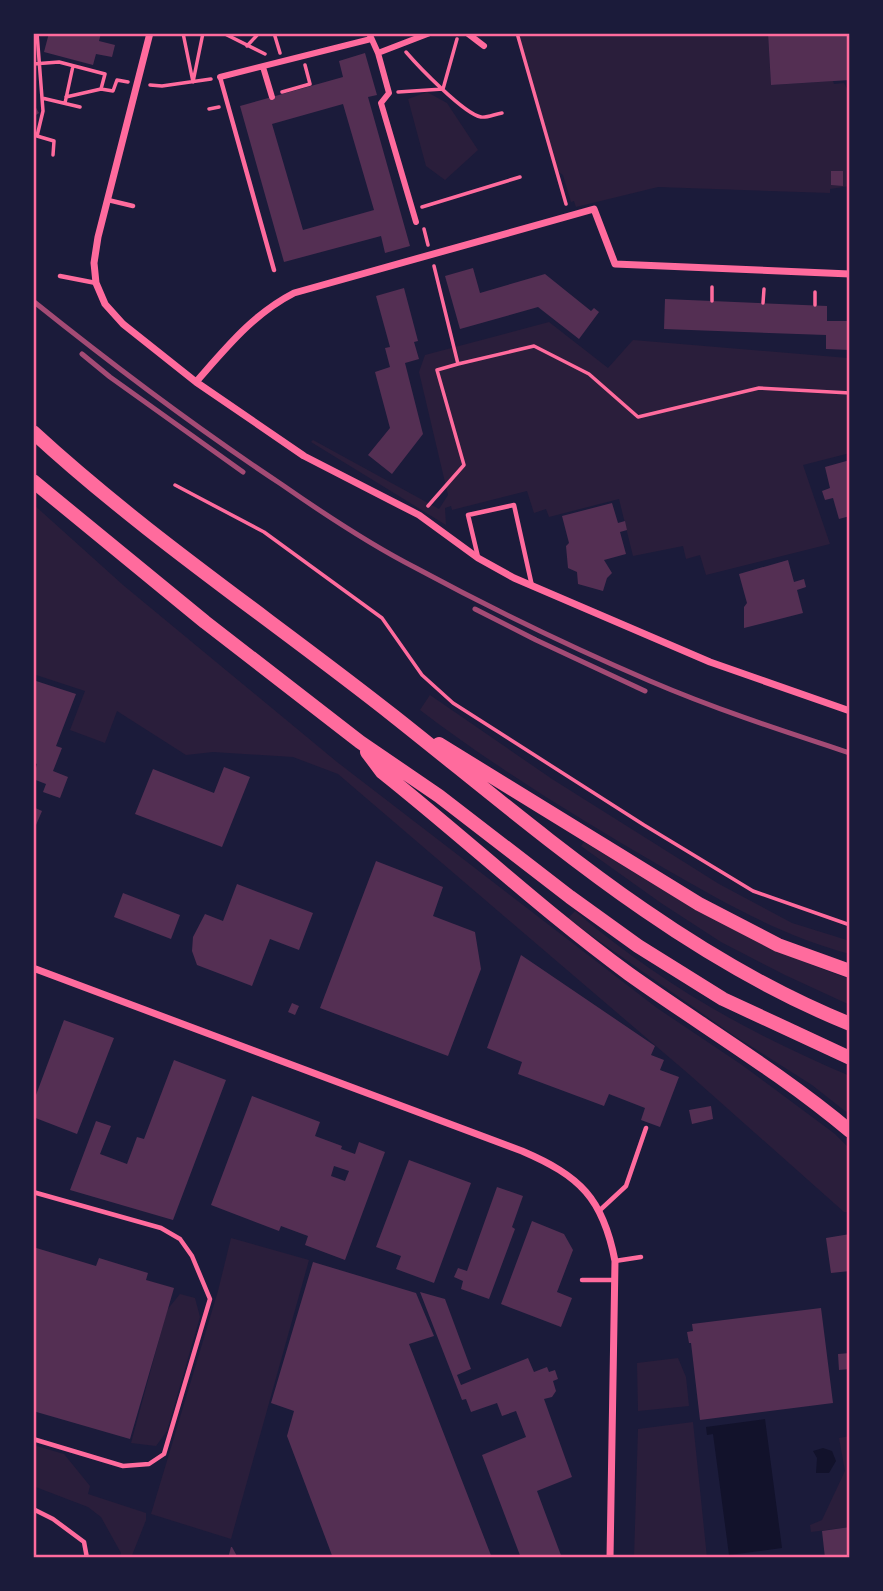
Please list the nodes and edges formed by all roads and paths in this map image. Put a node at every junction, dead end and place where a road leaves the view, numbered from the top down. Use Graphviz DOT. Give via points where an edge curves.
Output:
graph roads {
  1 [pos="37,33"];
  2 [pos="150,33"];
  3 [pos="183,33"];
  4 [pos="203,33"];
  5 [pos="223,33"];
  6 [pos="259,33"];
  7 [pos="274,33"];
  8 [pos="430,33"];
  9 [pos="459,33"];
  10 [pos="467,33"];
  11 [pos="517,33"];
  12 [pos="370,36"];
  13 [pos="401,45"];
  14 [pos="247,46"];
  15 [pos="484,46"];
  16 [pos="378,53"];
  17 [pos="282,62"];
  18 [pos="33,64"];
  19 [pos="39,64"];
  20 [pos="73,66"];
  21 [pos="263,67"];
  22 [pos="306,68"];
  23 [pos="220,77"];
  24 [pos="195,81"];
  25 [pos="162,86"];
  26 [pos="101,89"];
  27 [pos="443,89"];
  28 [pos="113,91"];
  29 [pos="285,91"];
  30 [pos="388,93"];
  31 [pos="42,97"];
  32 [pos="66,97"];
  33 [pos="272,97"];
  34 [pos="65,103"];
  35 [pos="80,107"];
  36 [pos="215,107"];
  37 [pos="209,109"];
  38 [pos="502,113"];
  39 [pos="53,155"];
  40 [pos="520,177"];
  41 [pos="108,200"];
  42 [pos="133,206"];
  43 [pos="412,210"];
  44 [pos="570,216"];
  45 [pos="419,224"];
  46 [pos="427,241"];
  47 [pos="274,270"];
  48 [pos="850,274"];
  49 [pos="60,276"];
  50 [pos="438,278"];
  51 [pos="96,283"];
  52 [pos="712,287"];
  53 [pos="764,289"];
  54 [pos="816,292"];
  55 [pos="712,301"];
  56 [pos="763,303"];
  57 [pos="815,305"];
  58 [pos="458,364"];
  59 [pos="196,383"];
  60 [pos="850,393"];
  61 [pos="33,432"];
  62 [pos="33,481"];
  63 [pos="175,485"];
  64 [pos="419,515"];
  65 [pos="478,558"];
  66 [pos="532,586"];
  67 [pos="850,711"];
  68 [pos="394,717"];
  69 [pos="360,742"];
  70 [pos="850,925"];
  71 [pos="33,968"];
  72 [pos="850,971"];
  73 [pos="850,1024"];
  74 [pos="850,1058"];
  75 [pos="646,1128"];
  76 [pos="850,1131"];
  77 [pos="33,1192"];
  78 [pos="599,1211"];
  79 [pos="641,1257"];
  80 [pos="615,1261"];
  81 [pos="582,1280"];
  82 [pos="615,1280"];
  83 [pos="33,1439"];
  84 [pos="33,1510"];
  85 [pos="87,1558"];
  86 [pos="610,1558"];
  1 -- 19 [label="path"];
  2 -- 41 [label="street"];
  3 -- 24 [label="path"];
  4 -- 24 [label="path"];
  5 -- 14 [label="path"];
  6 -- 14 [label="path"];
  7 -- 17 [label="path"];
  8 -- 13 [label="street"];
  9 -- 27 [label="path"];
  10 -- 15 [label="street"];
  11 -- 44 [label="path"];
  12 -- 16 [label="street"];
  12 -- 17 [label="street"];
  13 -- 16 [label="street"];
  13 -- 27 [label="path"];
  14 -- 17 [label="path"];
  16 -- 30 [label="street"];
  17 -- 21 [label="street"];
  18 -- 19 [label="path"];
  19 -- 20 [label="path"];
  19 -- 31 [label="path"];
  20 -- 26 [label="path" via="105,74"];
  20 -- 32 [label="path"];
  21 -- 23 [label="street"];
  21 -- 33 [label="street"];
  22 -- 29 [label="path" via="310,84"];
  23 -- 47 [label="lane"];
  24 -- 25 [label="path"];
  26 -- 28 [label="path"];
  26 -- 32 [label="path"];
  27 -- 30 [label="path"];
  27 -- 38 [label="path" via="475,114"];
  30 -- 43 [label="street" via="381,103"];
  31 -- 34 [label="path"];
  31 -- 39 [label="path" via="37,136 54,141"];
  32 -- 34 [label="path"];
  34 -- 35 [label="path"];
  36 -- 37 [label="path"];
  40 -- 43 [label="path"];
  41 -- 42 [label="lane"];
  41 -- 51 [label="street" via="94,263"];
  43 -- 45 [label="street"];
  44 -- 48 [label="street" via="594,209 615,264"];
  44 -- 59 [label="street" via="294,293 248,324"];
  45 -- 46 [label="path"];
  49 -- 51 [label="lane"];
  50 -- 58 [label="path"];
  51 -- 59 [label="street" via="105,304 122,324"];
  52 -- 55 [label="path"];
  53 -- 56 [label="path"];
  54 -- 57 [label="path"];
  58 -- 60 [label="path" via="534,346 589,374 638,416 759,388"];
  58 -- 64 [label="path" via="437,370 464,465"];
  59 -- 64 [label="street" via="304,456"];
  61 -- 68 [label="highway" via="213,579"];
  62 -- 69 [label="highway"];
  63 -- 70 [label="path" via="264,532 382,618 422,675 453,703 753,891"];
  64 -- 65 [label="street"];
  65 -- 66 [label="street"];
  65 -- 66 [label="lane" via="468,515 514,505"];
  66 -- 67 [label="street" via="710,662"];
  68 -- 72 [label="highway" via="699,904 778,945"];
  68 -- 73 [label="highway" via="576,862 660,922 756,980"];
  69 -- 74 [label="highway" via="638,946 723,999"];
  69 -- 76 [label="highway" via="382,772 545,907"];
  71 -- 78 [label="street" via="553,1165 594,1198"];
  75 -- 78 [label="lane" via="626,1186"];
  77 -- 83 [label="lane" via="161,1228 180,1239 210,1300 164,1454 149,1464 123,1466"];
  78 -- 80 [label="street" via="611,1236"];
  79 -- 80 [label="lane"];
  80 -- 82 [label="street"];
  81 -- 82 [label="lane"];
  82 -- 86 [label="street"];
  84 -- 85 [label="lane" via="84,1542"];
}
